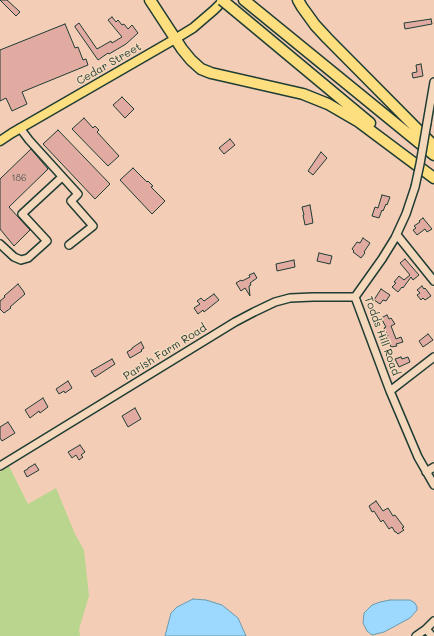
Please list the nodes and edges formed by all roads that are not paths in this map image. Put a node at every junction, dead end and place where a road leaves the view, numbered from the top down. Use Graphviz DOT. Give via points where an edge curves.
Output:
graph roads {
  1 [pos="150,0"];
  2 [pos="223,0"];
  3 [pos="244,0"];
  4 [pos="298,0"];
  5 [pos="175,39"];
  6 [pos="434,82"];
  7 [pos="20,128"];
  8 [pos="0,141"];
  9 [pos="434,146"];
  10 [pos="434,155"];
  11 [pos="62,176"];
  12 [pos="434,177"];
  13 [pos="397,235"];
  14 [pos="0,244"];
  15 [pos="69,245"];
  16 [pos="434,281"];
  17 [pos="355,297"];
  18 [pos="434,357"];
  19 [pos="390,391"];
  20 [pos="0,466"];
  21 [pos="434,467"];
  22 [pos="426,472"];
  23 [pos="434,485"];
  24 [pos="434,621"];
  25 [pos="426,629"];
  26 [pos="416,636"];
  27 [pos="432,636"];
  1 -- 5 [label="highway"];
  2 -- 5 [label="main road, Cedar Street" via="193,28"];
  2 -- 12 [label="highway, bridge"];
  3 -- 10 [label="highway"];
  4 -- 9 [label="highway" via="327,38"];
  5 -- 7 [label="main road, Cedar Street"];
  5 -- 12 [label="highway" via="191,60 207,71 303,94 328,104 360,122"];
  6 -- 13 [label="street, Todds Hill Road, bridge" via="415,188"];
  7 -- 8 [label="main road, Cedar Street"];
  7 -- 11 [label="street"];
  11 -- 14 [label="street" via="22,214 47,241 28,258 21,260"];
  11 -- 15 [label="street" via="78,194 70,201 93,226"];
  13 -- 16 [label="street"];
  13 -- 17 [label="street, Todds Hill Road"];
  17 -- 19 [label="street, Todds Hill Road"];
  17 -- 20 [label="street, Parish Farm Road" via="290,298 275,302 234,322"];
  18 -- 19 [label="street"];
  19 -- 22 [label="street, Todds Hill Road"];
  21 -- 22 [label="street"];
  22 -- 23 [label="street, Todds Hill Road"];
  24 -- 25 [label="street"];
  25 -- 26 [label="street"];
  25 -- 27 [label="street"];
}
